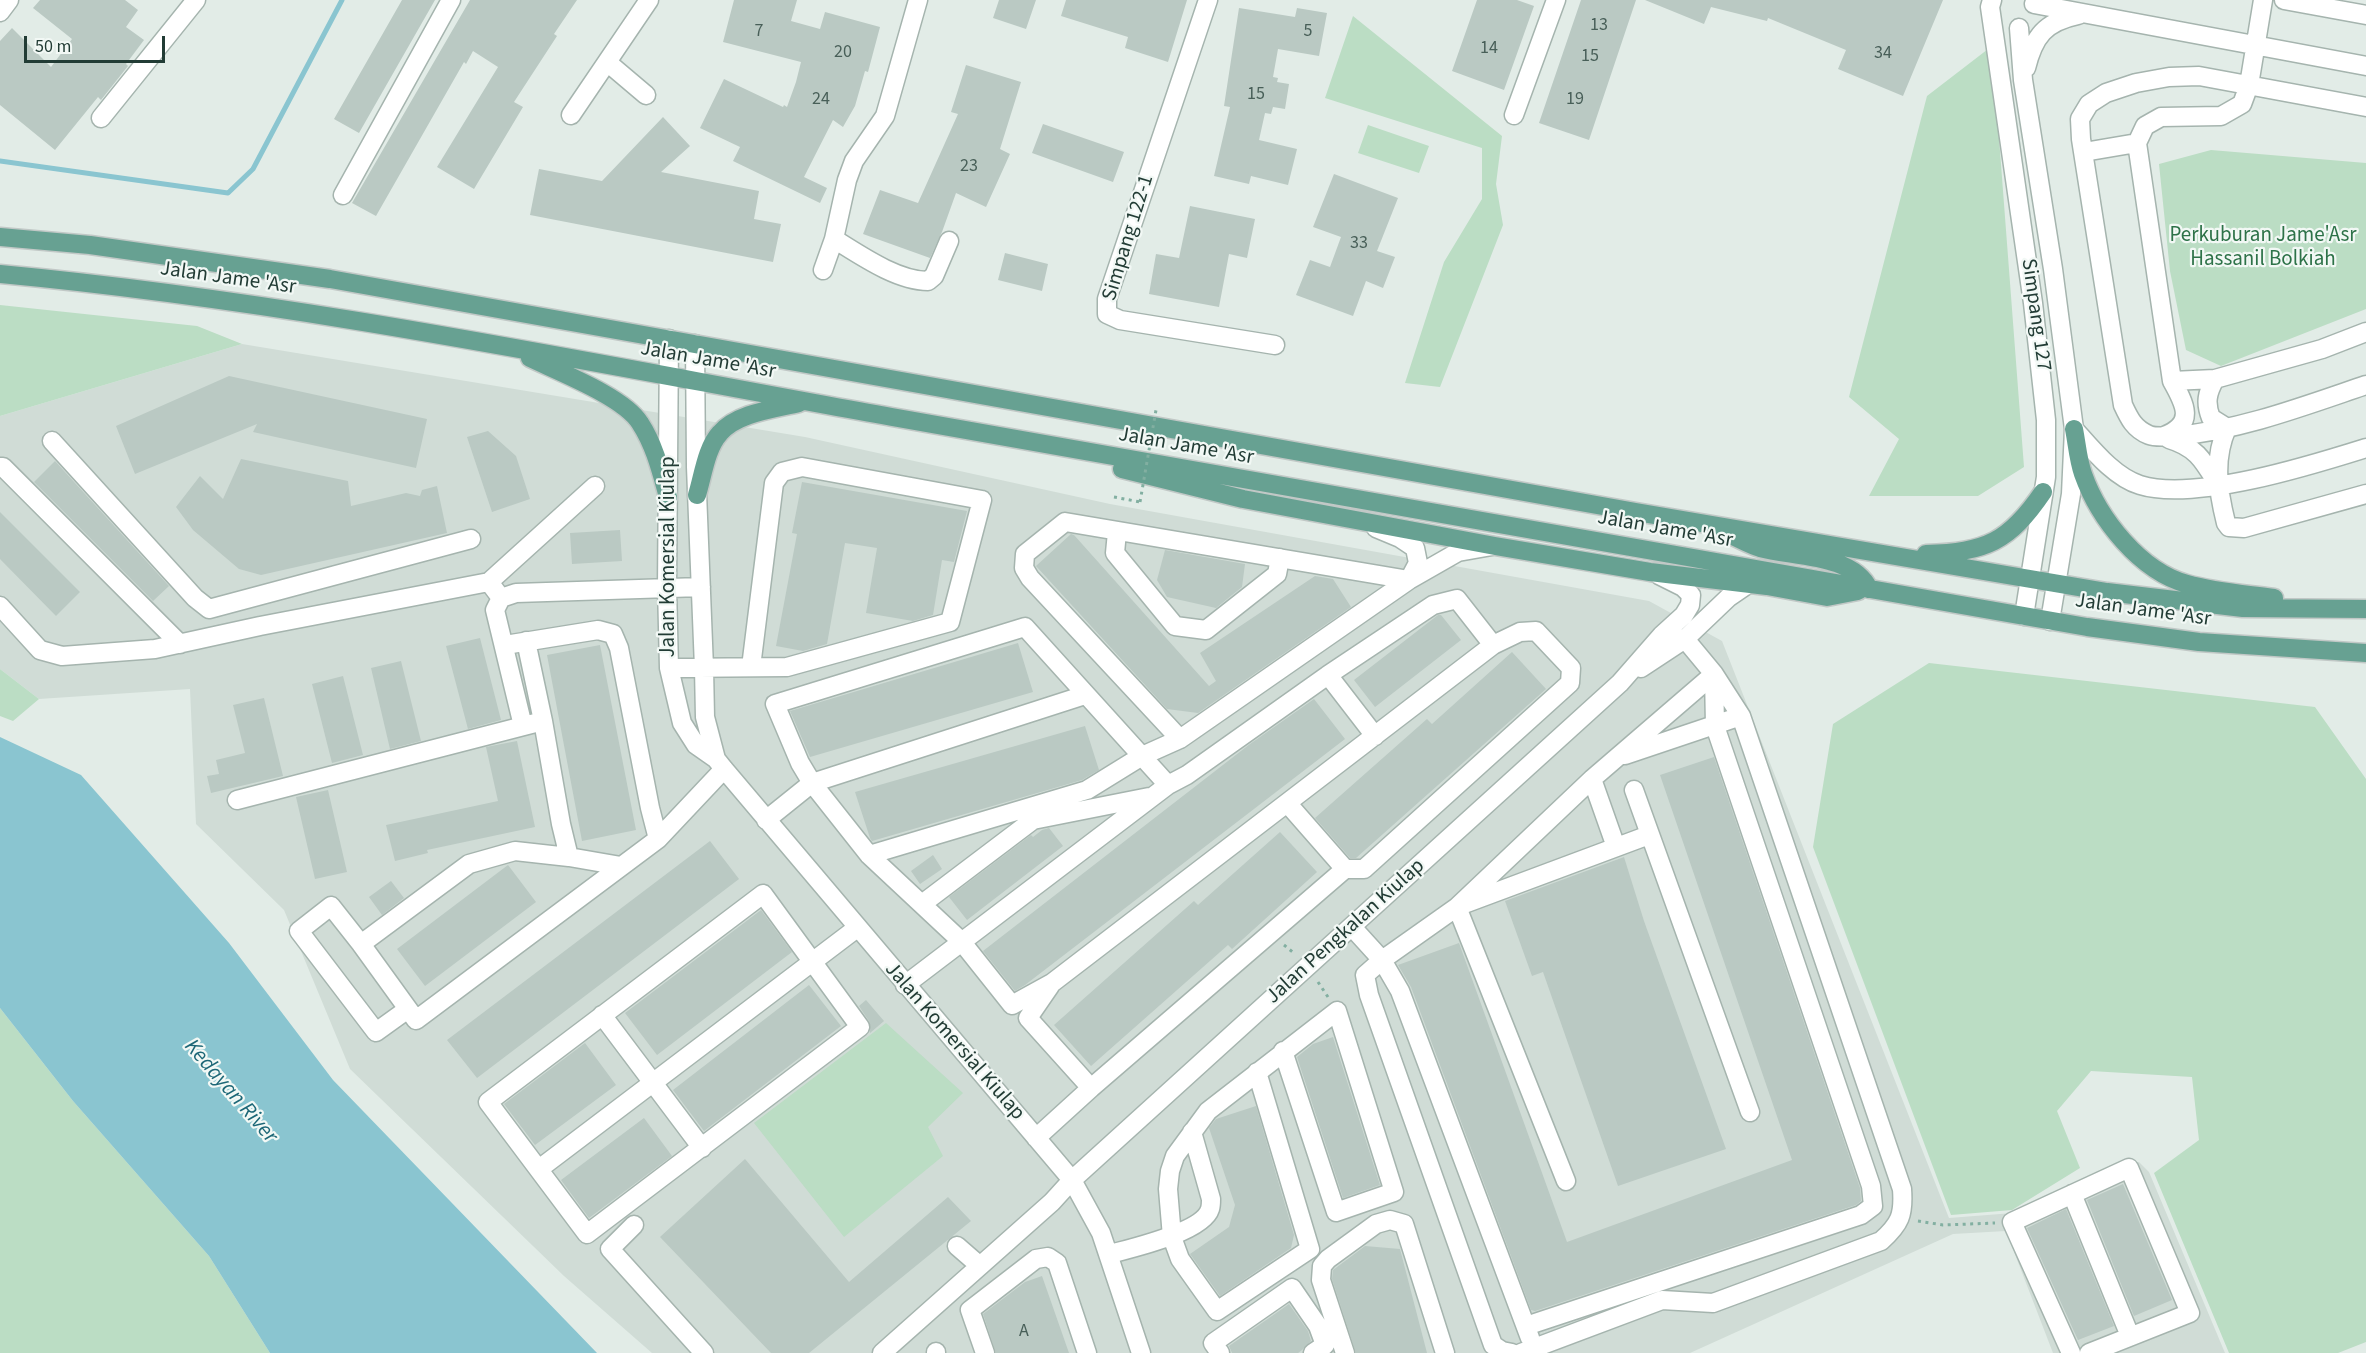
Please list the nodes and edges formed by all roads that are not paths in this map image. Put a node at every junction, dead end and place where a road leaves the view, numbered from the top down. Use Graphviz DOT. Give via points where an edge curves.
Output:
graph roads {
  1 [pos="9,0"];
  2 [pos="196,0"];
  3 [pos="451,0"];
  4 [pos="649,0"];
  5 [pos="918,0"];
  6 [pos="1208,0"];
  7 [pos="1556,0"];
  8 [pos="2263,0"];
  9 [pos="2284,0"];
  10 [pos="2033,2"];
  11 [pos="1991,7"];
  12 [pos="0,12"];
  13 [pos="2085,14"];
  14 [pos="2366,15"];
  15 [pos="2019,28"];
  16 [pos="2256,45"];
  17 [pos="607,62"];
  18 [pos="2366,66"];
  19 [pos="2023,80"];
  20 [pos="2249,85"];
  21 [pos="646,94"];
  22 [pos="2366,107"];
  23 [pos="1514,115"];
  24 [pos="571,116"];
  25 [pos="100,118"];
  26 [pos="2137,143"];
  27 [pos="2084,152"];
  28 [pos="344,195"];
  29 [pos="0,237"];
  30 [pos="834,239"];
  31 [pos="949,241"];
  32 [pos="824,270"];
  33 [pos="0,274"];
  34 [pos="2366,332"];
  35 [pos="669,339"];
  36 [pos="695,344"];
  37 [pos="1275,345"];
  38 [pos="510,348"];
  39 [pos="668,377"];
  40 [pos="2215,379"];
  41 [pos="696,381"];
  42 [pos="2172,381"];
  43 [pos="2366,386"];
  44 [pos="806,402"];
  45 [pos="2227,428"];
  46 [pos="2073,429"];
  47 [pos="2163,437"];
  48 [pos="1010,438"];
  49 [pos="52,441"];
  50 [pos="2366,448"];
  51 [pos="0,467"];
  52 [pos="2218,485"];
  53 [pos="595,486"];
  54 [pos="2043,492"];
  55 [pos="2366,494"];
  56 [pos="697,495"];
  57 [pos="668,496"];
  58 [pos="1360,522"];
  59 [pos="1705,524"];
  60 [pos="1117,532"];
  61 [pos="471,539"];
  62 [pos="1495,546"];
  63 [pos="1888,555"];
  64 [pos="1280,558"];
  65 [pos="1650,572"];
  66 [pos="2031,579"];
  67 [pos="1409,580"];
  68 [pos="489,582"];
  69 [pos="1748,584"];
  70 [pos="2057,584"];
  71 [pos="667,587"];
  72 [pos="701,587"];
  73 [pos="1869,588"];
  74 [pos="501,598"];
  75 [pos="0,606"];
  76 [pos="2361,609"];
  77 [pos="2025,616"];
  78 [pos="2050,621"];
  79 [pos="950,622"];
  80 [pos="1662,636"];
  81 [pos="1685,639"];
  82 [pos="526,641"];
  83 [pos="180,644"];
  84 [pos="505,645"];
  85 [pos="1493,645"];
  86 [pos="963,648"];
  87 [pos="2366,653"];
  88 [pos="751,667"];
  89 [pos="669,668"];
  90 [pos="704,668"];
  91 [pos="1714,674"];
  92 [pos="1328,675"];
  93 [pos="1620,683"];
  94 [pos="1085,695"];
  95 [pos="1741,716"];
  96 [pos="543,721"];
  97 [pos="523,726"];
  98 [pos="1714,726"];
  99 [pos="1375,736"];
  100 [pos="1180,739"];
  101 [pos="1142,756"];
  102 [pos="1618,758"];
  103 [pos="720,764"];
  104 [pos="1592,779"];
  105 [pos="813,783"];
  106 [pos="1634,790"];
  107 [pos="1161,791"];
  108 [pos="237,800"];
  109 [pos="1288,804"];
  110 [pos="766,820"];
  111 [pos="1649,835"];
  112 [pos="658,839"];
  113 [pos="1616,847"];
  114 [pos="869,855"];
  115 [pos="569,856"];
  116 [pos="621,866"];
  117 [pos="1345,869"];
  118 [pos="922,904"];
  119 [pos="1457,907"];
  120 [pos="1352,927"];
  121 [pos="857,928"];
  122 [pos="961,941"];
  123 [pos="361,944"];
  124 [pos="1382,960"];
  125 [pos="813,962"];
  126 [pos="1052,983"];
  127 [pos="905,985"];
  128 [pos="408,1009"];
  129 [pos="602,1015"];
  130 [pos="1283,1051"];
  131 [pos="1257,1072"];
  132 [pos="653,1082"];
  133 [pos="1090,1088"];
  134 [pos="1750,1112"];
  135 [pos="1192,1132"];
  136 [pos="1036,1138"];
  137 [pos="702,1148"];
  138 [pos="539,1169"];
  139 [pos="1072,1180"];
  140 [pos="1566,1181"];
  141 [pos="2072,1194"];
  142 [pos="634,1225"];
  143 [pos="1172,1237"];
  144 [pos="957,1246"];
  145 [pos="1110,1254"];
  146 [pos="980,1266"];
  147 [pos="955,1289"];
  148 [pos="970,1310"];
  149 [pos="1526,1326"];
  150 [pos="2130,1336"];
  151 [pos="1527,1351"];
  152 [pos="704,1353"];
  153 [pos="882,1353"];
  154 [pos="985,1353"];
  155 [pos="1087,1353"];
  156 [pos="1141,1353"];
  157 [pos="1220,1353"];
  158 [pos="1313,1353"];
  159 [pos="1345,1353"];
  160 [pos="1445,1353"];
  161 [pos="1512,1353"];
  162 [pos="2070,1353"];
  163 [pos="2089,1353"];
  1 -- 12 [label="street"];
  2 -- 25 [label="street"];
  3 -- 28 [label="street"];
  4 -- 17 [label="street"];
  5 -- 30 [label="street" via="885,116 854,161"];
  6 -- 37 [label="street, Simpang 122-1" via="1107,299 1107,314 1120,320"];
  7 -- 23 [label="street"];
  8 -- 16 [label="street"];
  9 -- 14 [label="street"];
  10 -- 13 [label="street"];
  10 -- 15 [label="street" via="2029,22"];
  11 -- 15 [label="street" via="2001,27"];
  11 -- 54 [label="street, Simpang 127" via="2045,390 2047,452"];
  13 -- 16 [label="street"];
  13 -- 19 [label="street" via="2060,19 2037,37"];
  15 -- 19 [label="street, Simpang 127"];
  16 -- 18 [label="street"];
  16 -- 20 [label="street"];
  17 -- 21 [label="street"];
  17 -- 24 [label="street"];
  19 -- 46 [label="street, Simpang 127"];
  20 -- 22 [label="street"];
  20 -- 26 [label="street" via="2242,104 2221,116 2161,117 2145,126"];
  20 -- 27 [label="street" via="2199,76 2169,77 2106,93 2089,104 2080,119"];
  26 -- 27 [label="street"];
  26 -- 42 [label="street"];
  27 -- 47 [label="street" via="2123,405 2131,424 2149,435"];
  29 -- 35 [label="main road, Jalan Jame 'Asr" via="212,261"];
  30 -- 31 [label="street" via="868,261 918,281 934,276"];
  30 -- 32 [label="street"];
  33 -- 38 [label="main road, Jalan Jame 'Asr" via="208,298"];
  34 -- 40 [label="street" via="2322,349"];
  35 -- 36 [label="main road, Jalan Jame 'Asr"];
  35 -- 39 [label="street, Jalan Komersial Kiulap"];
  36 -- 41 [label="street, Jalan Komersial Kiulap"];
  36 -- 59 [label="main road, Jalan Jame 'Asr"];
  38 -- 39 [label="main road, Jalan Jame 'Asr"];
  38 -- 57 [label="main road" via="590,387 639,421 652,445"];
  39 -- 41 [label="main road, Jalan Jame 'Asr"];
  39 -- 57 [label="street, Jalan Komersial Kiulap"];
  40 -- 42 [label="street"];
  40 -- 45 [label="street" via="2209,390 2208,409 2211,418"];
  41 -- 44 [label="main road, Jalan Jame 'Asr"];
  41 -- 56 [label="street, Jalan Komersial Kiulap"];
  42 -- 47 [label="street" via="2186,415 2182,425"];
  43 -- 45 [label="street"];
  44 -- 48 [label="main road, Jalan Jame 'Asr"];
  44 -- 56 [label="main road" via="738,420 720,433 710,450"];
  45 -- 47 [label="street"];
  45 -- 52 [label="street" via="2219,449"];
  46 -- 52 [label="street" via="2114,470 2139,485 2168,490"];
  46 -- 70 [label="street, Simpang 127" via="2071,494"];
  46 -- 76 [label="main road" via="2082,472 2106,519 2142,558 2165,574 2185,584 2214,590"];
  47 -- 52 [label="street" via="2192,449"];
  48 -- 58 [label="main road" via="1188,487"];
  48 -- 73 [label="main road, Jalan Jame 'Asr"];
  49 -- 61 [label="street" via="195,598 210,609"];
  50 -- 52 [label="street" via="2301,468"];
  51 -- 83 [label="street"];
  52 -- 55 [label="street" via="2226,523 2236,528"];
  53 -- 68 [label="street"];
  54 -- 63 [label="main road" via="2010,532 1989,545 1960,553"];
  54 -- 66 [label="street, Simpang 127"];
  56 -- 72 [label="street, Jalan Komersial Kiulap"];
  57 -- 71 [label="street, Jalan Komersial Kiulap"];
  58 -- 62 [label="main road"];
  58 -- 67 [label="street" via="1415,548 1418,563"];
  59 -- 63 [label="main road, Jalan Jame 'Asr"];
  59 -- 73 [label="main road" via="1758,548 1840,563 1864,578"];
  60 -- 64 [label="street"];
  60 -- 64 [label="street" via="1114,554 1174,626 1206,630 1278,574"];
  60 -- 100 [label="street" via="1065,522 1025,554 1024,568"];
  62 -- 65 [label="main road"];
  62 -- 67 [label="street" via="1458,552"];
  63 -- 66 [label="main road, Jalan Jame 'Asr"];
  64 -- 67 [label="street"];
  65 -- 69 [label="main road"];
  65 -- 80 [label="street" via="1675,582 1691,595 1684,615"];
  66 -- 70 [label="main road, Jalan Jame 'Asr"];
  66 -- 77 [label="street, Simpang 127"];
  67 -- 100 [label="street"];
  68 -- 74 [label="street"];
  68 -- 83 [label="street"];
  69 -- 73 [label="main road" via="1827,597"];
  69 -- 81 [label="street"];
  70 -- 76 [label="main road, Jalan Jame 'Asr" via="2244,608"];
  70 -- 78 [label="street, Simpang 127"];
  71 -- 72 [label="street"];
  71 -- 74 [label="street" via="516,593"];
  71 -- 89 [label="street, Jalan Komersial Kiulap"];
  72 -- 90 [label="street, Jalan Komersial Kiulap"];
  73 -- 77 [label="main road, Jalan Jame 'Asr"];
  74 -- 84 [label="street" via="495,610"];
  75 -- 83 [label="street" via="40,650 62,656"];
  77 -- 78 [label="main road, Jalan Jame 'Asr"];
  78 -- 87 [label="main road, Jalan Jame 'Asr" via="2199,642"];
  79 -- 86 [label="street"];
  79 -- 88 [label="street" via="787,667"];
  79 -- 88 [label="street" via="982,500 802,467 782,472 774,483"];
  80 -- 81 [label="street"];
  80 -- 93 [label="street"];
  81 -- 91 [label="street"];
  81 -- 93 [label="street"];
  82 -- 84 [label="street"];
  82 -- 96 [label="street"];
  82 -- 112 [label="street" via="598,630 614,634"];
  84 -- 97 [label="street"];
  85 -- 92 [label="street" via="1457,599 1433,604"];
  85 -- 99 [label="street"];
  85 -- 117 [label="street" via="1520,632 1536,632 1571,668 1570,683 1364,869"];
  86 -- 94 [label="street" via="1025,627"];
  86 -- 105 [label="street" via="775,704 800,763"];
  88 -- 90 [label="street"];
  89 -- 90 [label="street"];
  89 -- 103 [label="street, Jalan Komersial Kiulap" via="682,723 696,745"];
  90 -- 103 [label="street, Jalan Komersial Kiulap" via="705,717"];
  91 -- 95 [label="street"];
  91 -- 98 [label="street"];
  91 -- 102 [label="street"];
  92 -- 99 [label="street"];
  92 -- 107 [label="street"];
  93 -- 120 [label="street, Jalan Pengkalan Kiulap"];
  94 -- 101 [label="street"];
  94 -- 105 [label="street"];
  95 -- 98 [label="street"];
  95 -- 151 [label="street" via="1902,1189 1901,1219 1881,1241 1713,1303 1662,1300"];
  96 -- 97 [label="street"];
  96 -- 115 [label="street"];
  97 -- 108 [label="street"];
  98 -- 102 [label="street"];
  98 -- 149 [label="street" via="1871,1186 1873,1206 1861,1215"];
  99 -- 109 [label="street"];
  100 -- 101 [label="street"];
  101 -- 107 [label="street"];
  101 -- 114 [label="street" via="1087,790"];
  102 -- 104 [label="street"];
  103 -- 110 [label="street, Jalan Komersial Kiulap"];
  103 -- 112 [label="street"];
  104 -- 113 [label="street"];
  104 -- 119 [label="street"];
  105 -- 110 [label="street"];
  105 -- 114 [label="street"];
  106 -- 111 [label="street"];
  107 -- 118 [label="street" via="1033,819"];
  107 -- 122 [label="street"];
  109 -- 117 [label="street"];
  109 -- 126 [label="street"];
  110 -- 121 [label="street, Jalan Komersial Kiulap"];
  111 -- 113 [label="street"];
  111 -- 134 [label="street"];
  112 -- 116 [label="street"];
  113 -- 119 [label="street"];
  114 -- 118 [label="street"];
  115 -- 116 [label="street"];
  115 -- 123 [label="street" via="515,852 469,864"];
  116 -- 128 [label="street" via="416,1020"];
  117 -- 133 [label="street"];
  118 -- 122 [label="street"];
  119 -- 124 [label="street"];
  119 -- 140 [label="street"];
  120 -- 124 [label="street"];
  120 -- 139 [label="street, Jalan Pengkalan Kiulap"];
  121 -- 125 [label="street"];
  121 -- 127 [label="street, Jalan Komersial Kiulap"];
  122 -- 126 [label="street" via="1012,1005"];
  122 -- 127 [label="street"];
  123 -- 128 [label="street"];
  123 -- 128 [label="street" via="332,906 299,931 376,1032"];
  124 -- 149 [label="street" via="1400,991"];
  124 -- 161 [label="street" via="1365,975 1369,995 1492,1345"];
  125 -- 129 [label="street" via="763,894"];
  125 -- 132 [label="street"];
  125 -- 137 [label="street" via="860,1027"];
  126 -- 133 [label="street" via="1028,1018"];
  127 -- 136 [label="street, Jalan Komersial Kiulap"];
  129 -- 132 [label="street"];
  129 -- 138 [label="street" via="488,1102"];
  130 -- 130 [label="street" via="1337,1011 1394,1192 1336,1212"];
  130 -- 131 [label="street"];
  131 -- 135 [label="street" via="1208,1111"];
  131 -- 143 [label="street" via="1310,1249 1217,1311 1180,1259"];
  132 -- 137 [label="street"];
  132 -- 138 [label="street"];
  133 -- 136 [label="street"];
  135 -- 143 [label="street" via="1175,1156 1170,1171"];
  135 -- 143 [label="street" via="1211,1199 1210,1209 1206,1216"];
  136 -- 139 [label="street, Jalan Komersial Kiulap"];
  137 -- 138 [label="street" via="587,1234"];
  139 -- 145 [label="street, Jalan Komersial Kiulap"];
  139 -- 146 [label="street, Jalan Pengkalan Kiulap"];
  141 -- 150 [label="street"];
  141 -- 150 [label="street" via="2129,1168 2190,1313"];
  141 -- 162 [label="street" via="2012,1222"];
  142 -- 152 [label="street" via="610,1249"];
  143 -- 145 [label="street"];
  144 -- 146 [label="street"];
  145 -- 156 [label="street, Jalan Komersial Kiulap"];
  146 -- 147 [label="street, Jalan Pengkalan Kiulap"];
  147 -- 148 [label="street"];
  147 -- 153 [label="street, Jalan Pengkalan Kiulap"];
  148 -- 154 [label="street"];
  148 -- 155 [label="street" via="1036,1259 1048,1257 1057,1263"];
  149 -- 151 [label="street"];
  150 -- 163 [label="street"];
  157 -- 158 [label="street" via="1213,1343 1292,1288 1318,1326 1325,1345"];
  159 -- 160 [label="street" via="1321,1280 1322,1266 1376,1224 1390,1220 1404,1224"];
}
